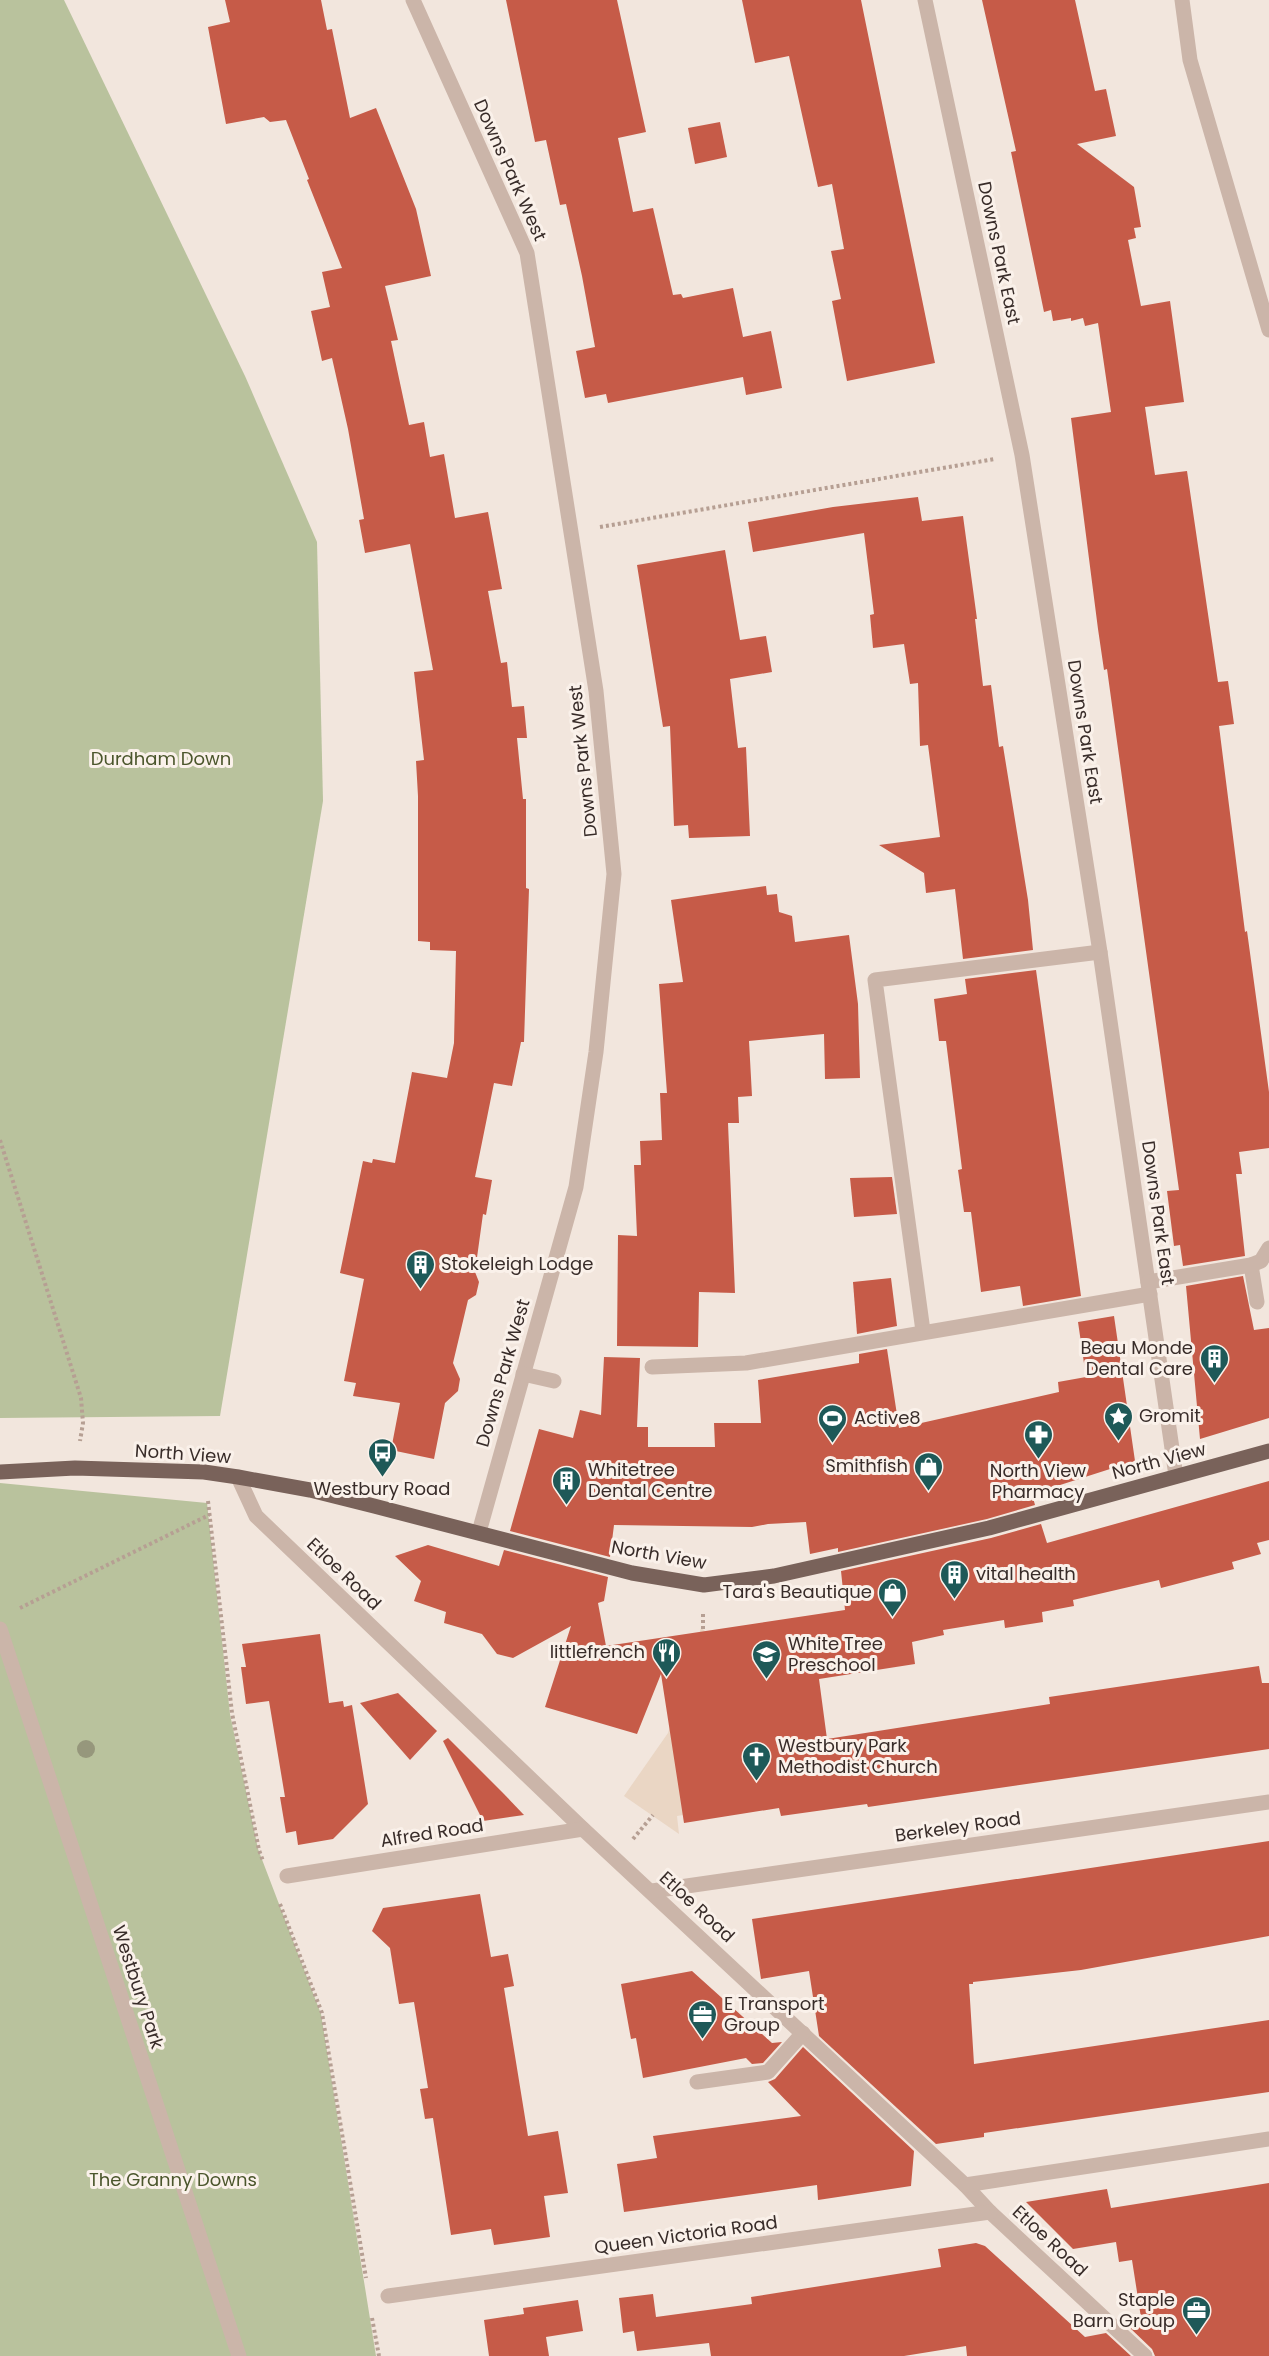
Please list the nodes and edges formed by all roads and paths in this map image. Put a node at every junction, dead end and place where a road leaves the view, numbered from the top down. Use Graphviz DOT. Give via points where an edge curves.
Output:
graph roads {
  1 [pos="413,0"];
  2 [pos="925,0"];
  3 [pos="1182,0"];
  4 [pos="1269,330"];
  5 [pos="1022,455"];
  6 [pos="571,532"];
  7 [pos="1100,952"];
  8 [pos="0,1140"];
  9 [pos="1269,1248"];
  10 [pos="1251,1265"];
  11 [pos="1149,1288"];
  12 [pos="1257,1302"];
  13 [pos="923,1331"];
  14 [pos="652,1367"];
  15 [pos="523,1374"];
  16 [pos="554,1382"];
  17 [pos="1269,1450"];
  18 [pos="0,1462"];
  19 [pos="75,1468"];
  20 [pos="37,1469"];
  21 [pos="0,1472"];
  22 [pos="204,1472"];
  23 [pos="1176,1476"];
  24 [pos="238,1477"];
  25 [pos="210,1515"];
  26 [pos="479,1532"];
  27 [pos="10,1613"];
  28 [pos="0,1629"];
  29 [pos="1269,1802"];
  30 [pos="583,1829"];
  31 [pos="267,1870"];
  32 [pos="287,1876"];
  33 [pos="652,1891"];
  34 [pos="279,1902"];
  35 [pos="803,2033"];
  36 [pos="697,2082"];
  37 [pos="1269,2139"];
  38 [pos="965,2185"];
  39 [pos="990,2212"];
  40 [pos="367,2285"];
  41 [pos="388,2296"];
  42 [pos="371,2309"];
  43 [pos="239,2356"];
  44 [pos="378,2356"];
  45 [pos="1145,2356"];
  1 -- 6 [label="street, Downs Park West" via="526,253"];
  2 -- 5 [label="street, Downs Park East"];
  3 -- 4 [label="street" via="1190,60"];
  5 -- 6 [label="path"];
  5 -- 7 [label="street, Downs Park East"];
  6 -- 15 [label="street, Downs Park West" via="596,691 614,874 596,1052 576,1187"];
  7 -- 11 [label="street, Downs Park East"];
  7 -- 13 [label="street" via="874,980"];
  8 -- 19 [label="path" via="81,1398 83,1423"];
  9 -- 10 [label="street" via="1261,1261"];
  10 -- 11 [label="street"];
  10 -- 12 [label="street"];
  11 -- 13 [label="street"];
  11 -- 23 [label="street, Downs Park East"];
  13 -- 14 [label="street" via="746,1363"];
  15 -- 16 [label="street"];
  15 -- 26 [label="street, Downs Park West"];
  17 -- 23 [label="main road, North View"];
  18 -- 20 [label="main road, North View"];
  19 -- 20 [label="main road, North View"];
  19 -- 22 [label="main road, North View"];
  20 -- 21 [label="main road, North View"];
  22 -- 24 [label="main road, North View"];
  22 -- 25 [label="path"];
  23 -- 26 [label="main road, North View" via="989,1528 774,1576 704,1585 632,1573"];
  24 -- 26 [label="main road, North View" via="310,1490"];
  24 -- 30 [label="street, Etloe Road" via="256,1516"];
  25 -- 27 [label="path"];
  25 -- 31 [label="path" via="232,1713 259,1850"];
  28 -- 43 [label="street, Westbury Park"];
  29 -- 33 [label="street, Berkeley Road"];
  30 -- 32 [label="street, Alfred Road"];
  30 -- 33 [label="street, Etloe Road"];
  33 -- 35 [label="street, Etloe Road"];
  34 -- 40 [label="path" via="322,2013"];
  35 -- 36 [label="street" via="768,2072"];
  35 -- 38 [label="street, Etloe Road"];
  37 -- 38 [label="street"];
  38 -- 39 [label="street, Etloe Road"];
  39 -- 41 [label="street, Queen Victoria Road"];
  39 -- 45 [label="street, Etloe Road"];
  42 -- 44 [label="path"];
}
